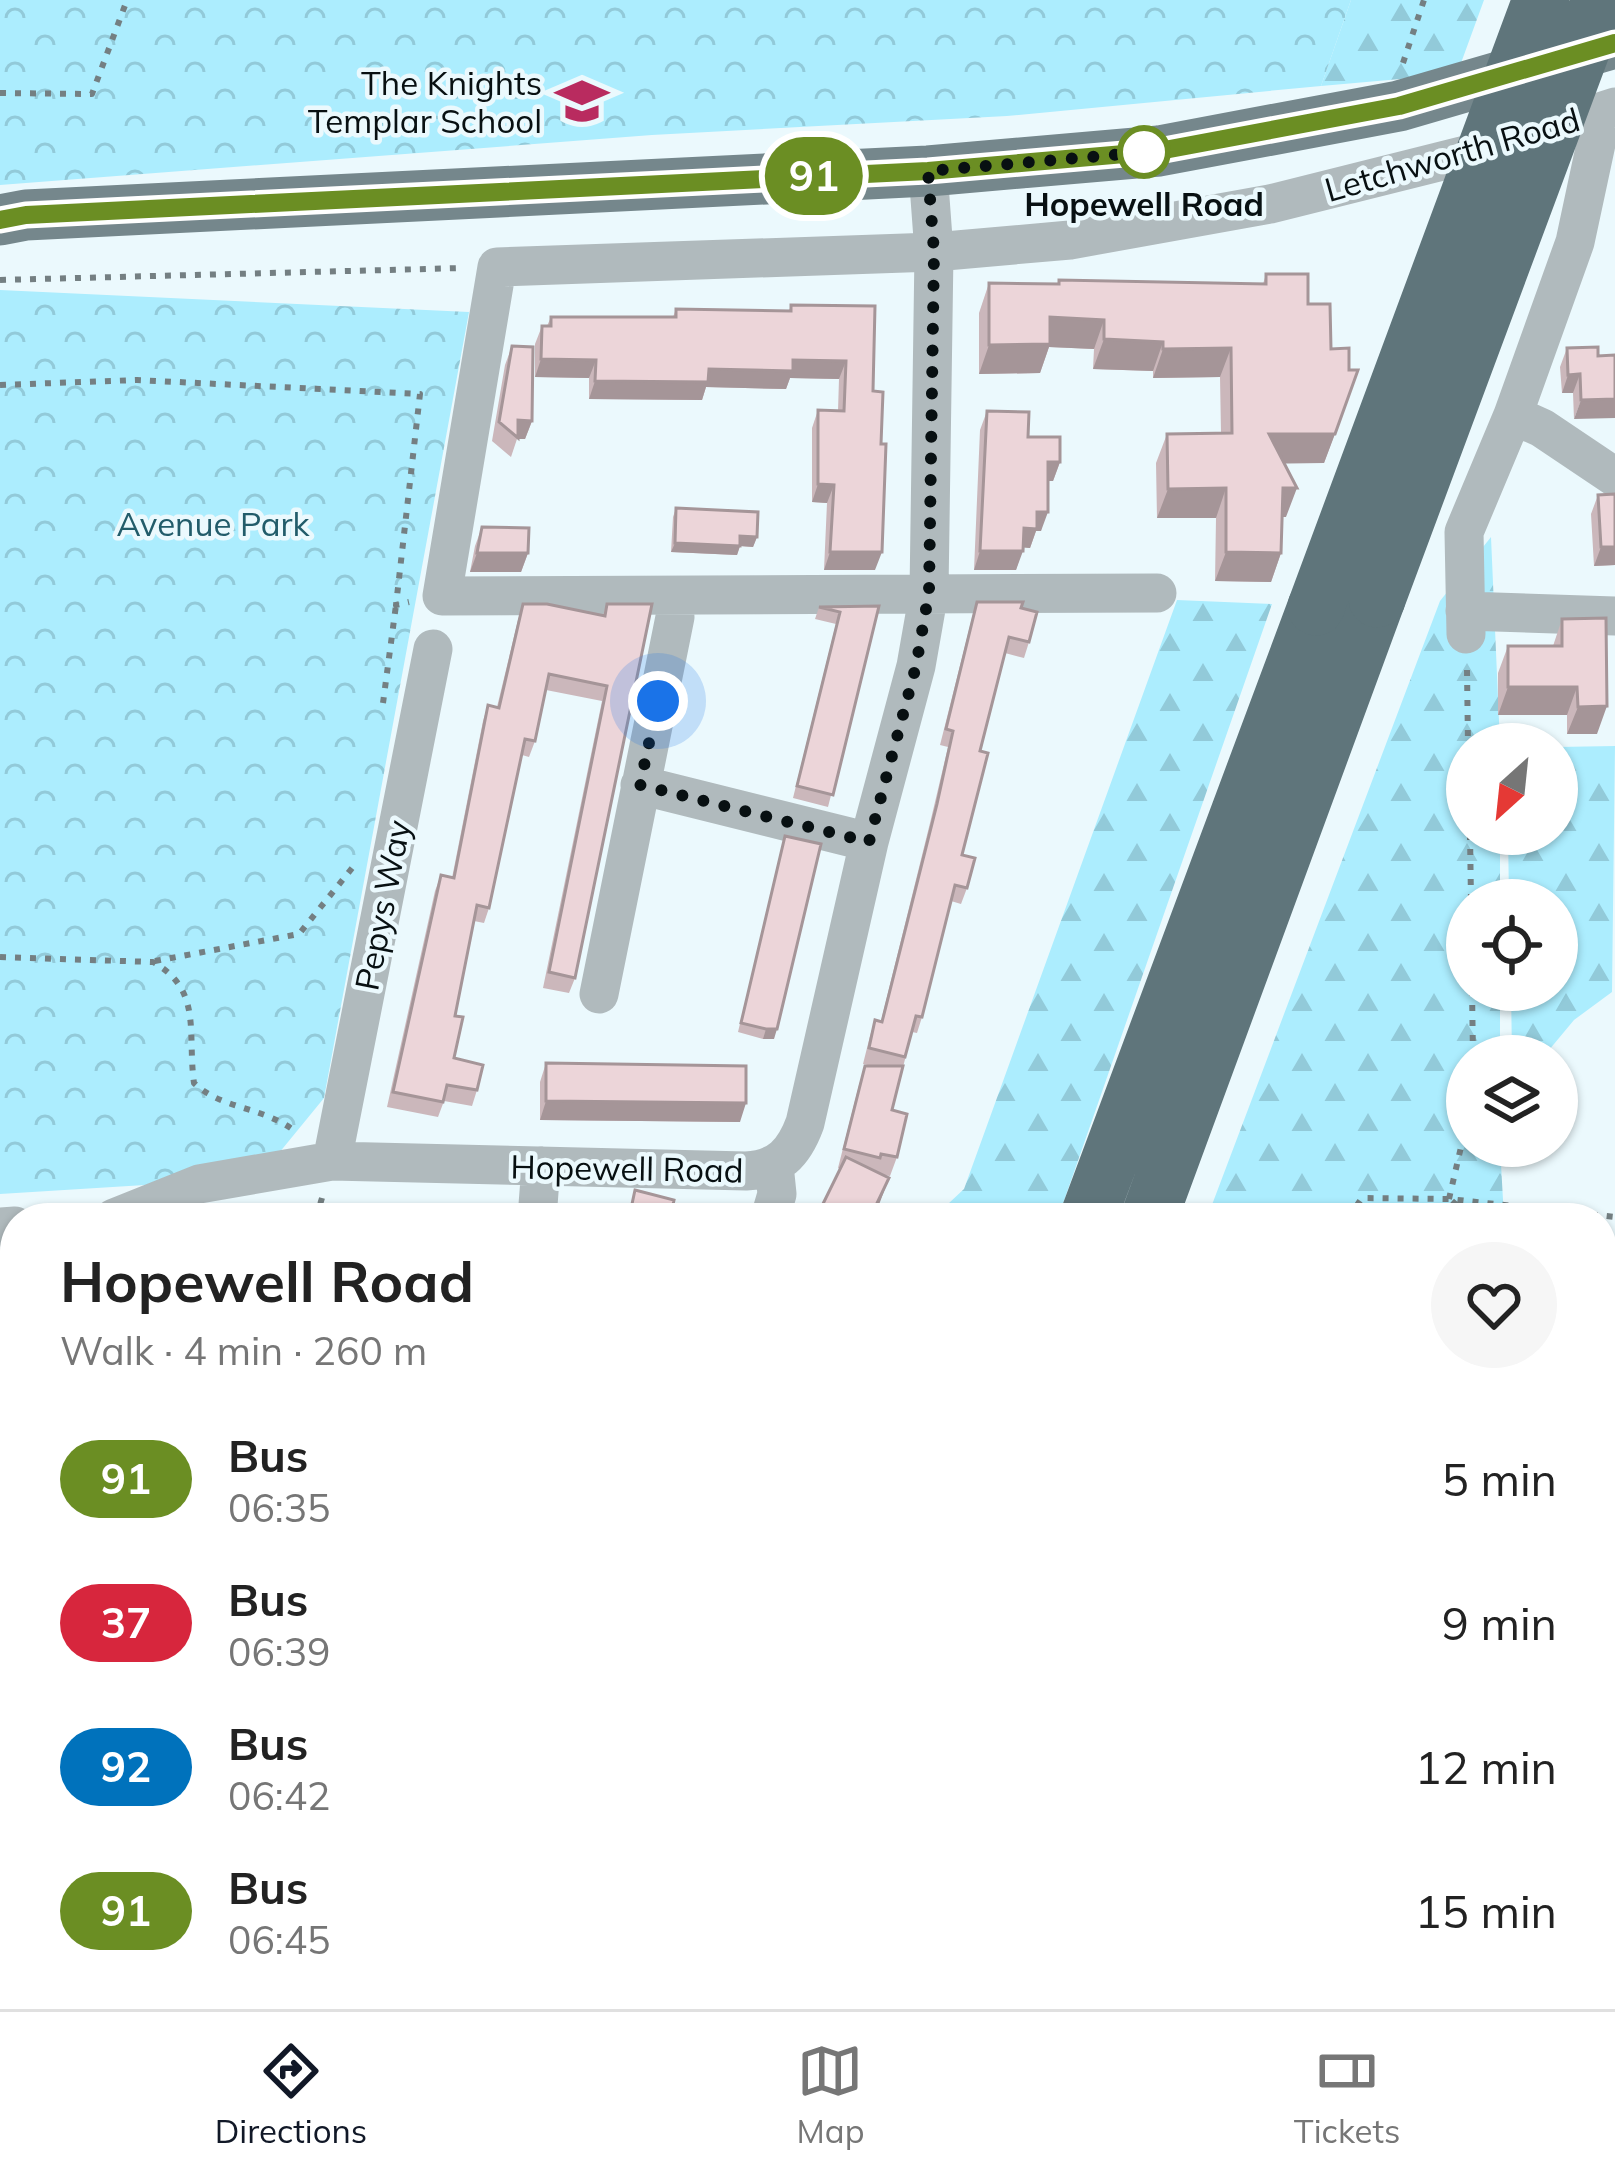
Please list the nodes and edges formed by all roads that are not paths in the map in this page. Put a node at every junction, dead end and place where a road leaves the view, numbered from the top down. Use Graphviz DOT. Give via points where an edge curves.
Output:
graph roads {
  1 [pos="1541,0"];
  2 [pos="1600,0"];
  3 [pos="1615,43"];
  4 [pos="1609,109"];
  5 [pos="928,171"];
  6 [pos="0,220"];
  7 [pos="934,252"];
  8 [pos="1513,415"];
  9 [pos="1615,477"];
  10 [pos="929,592"];
  11 [pos="1157,593"];
  12 [pos="676,616"];
  13 [pos="1615,616"];
  14 [pos="433,649"];
  15 [pos="640,785"];
  16 [pos="869,842"];
  17 [pos="599,994"];
  18 [pos="332,1161"];
  19 [pos="774,1165"];
  20 [pos="541,1166"];
  21 [pos="152,1203"];
  22 [pos="538,1203"];
  23 [pos="774,1203"];
  24 [pos="1094,1203"];
  25 [pos="1155,1203"];
  1 -- 24 [label="highway, bridge"];
  2 -- 25 [label="highway, bridge"];
  3 -- 5 [label="main road, Letchworth Road" via="1312,125 1159,151"];
  4 -- 7 [label="street, Letchworth Road" via="1270,204 1070,240"];
  4 -- 8 [label="street" via="1575,242"];
  5 -- 6 [label="main road, Letchworth Road"];
  5 -- 7 [label="street"];
  7 -- 10 [label="street, Hopewell Road"];
  7 -- 10 [label="street, Letchworth Road" via="497,267 442,596"];
  8 -- 9 [label="street"];
  8 -- 13 [label="street" via="1464,532 1466,622"];
  10 -- 11 [label="street"];
  10 -- 16 [label="street, Hopewell Road"];
  12 -- 15 [label="street"];
  14 -- 18 [label="street, Pepys Way"];
  15 -- 16 [label="street"];
  15 -- 17 [label="street"];
  16 -- 19 [label="street, Hopewell Road" via="805,1123"];
  18 -- 20 [label="street, Hopewell Road"];
  18 -- 21 [label="street, Hopewell Road" via="199,1184"];
  19 -- 20 [label="street, Hopewell Road" via="746,1172"];
  19 -- 23 [label="street"];
  20 -- 22 [label="street"];
}
